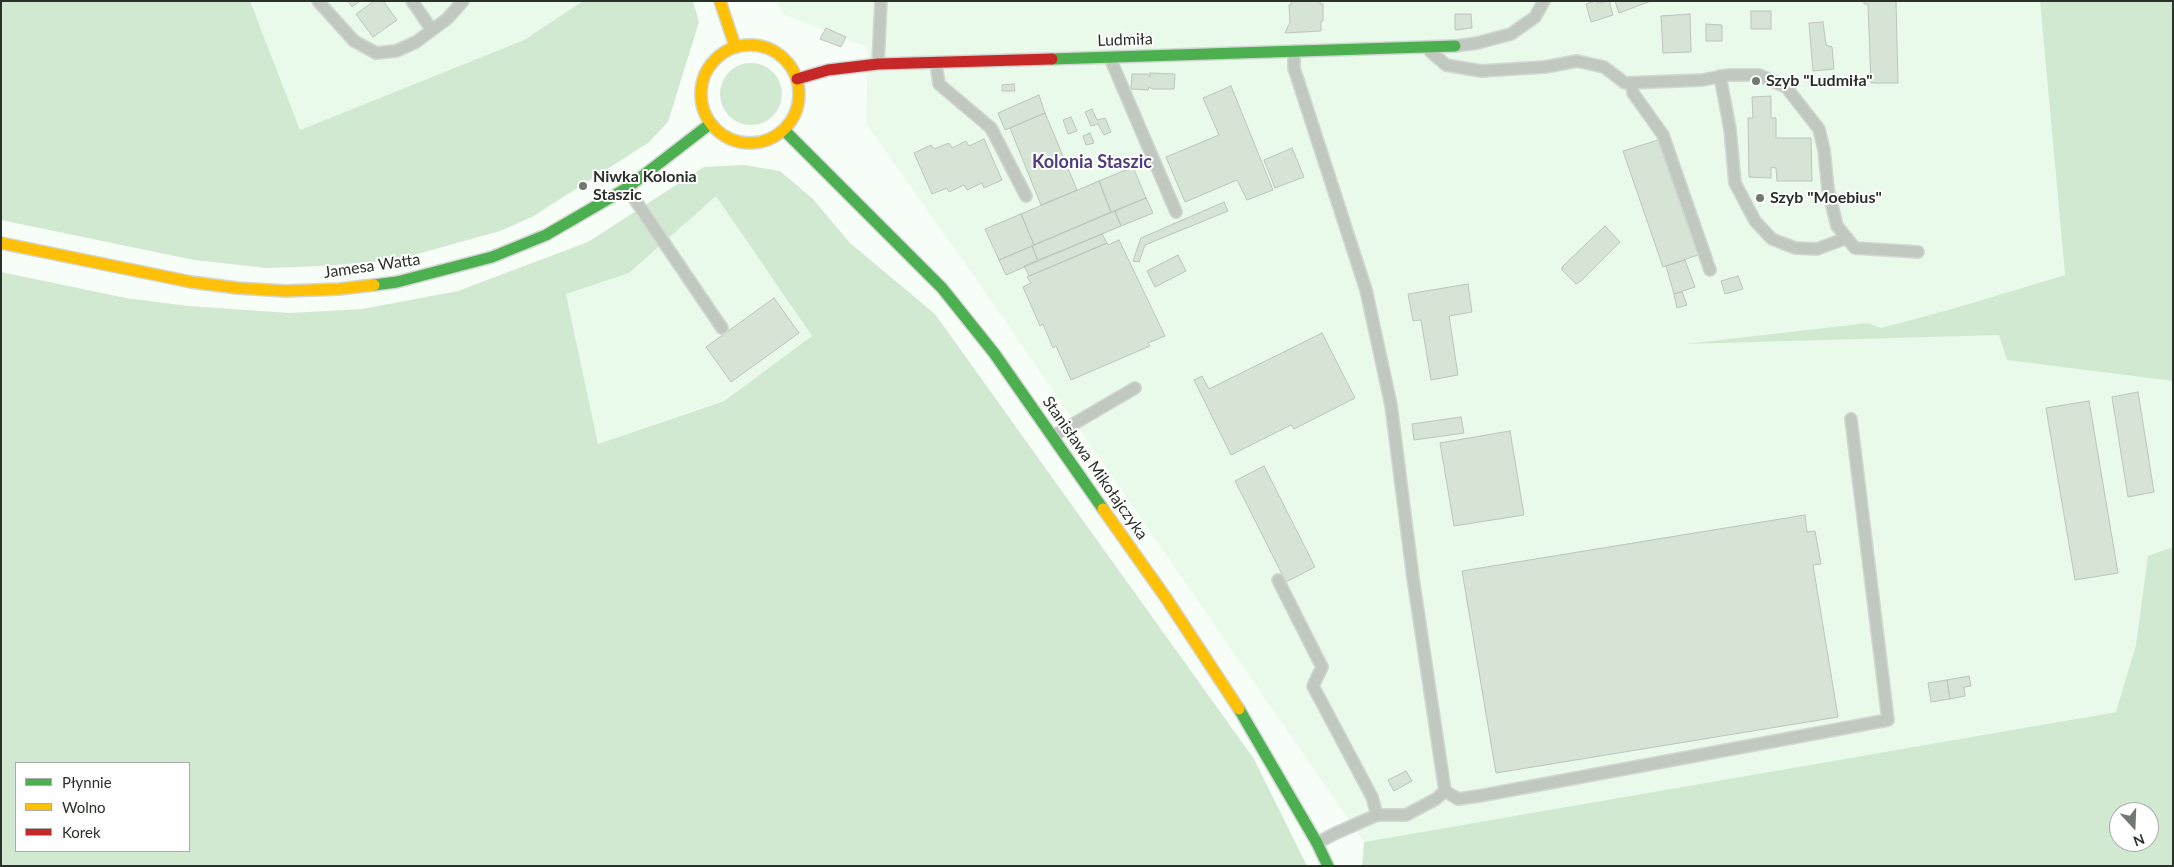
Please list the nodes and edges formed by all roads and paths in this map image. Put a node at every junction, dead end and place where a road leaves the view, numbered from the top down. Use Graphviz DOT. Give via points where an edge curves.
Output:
graph roads {
  1 [pos="318,1"];
  2 [pos="412,1"];
  3 [pos="463,1"];
  4 [pos="720,1"];
  5 [pos="881,1"];
  6 [pos="1544,1"];
  7 [pos="432,30"];
  8 [pos="735,46"];
  9 [pos="1425,46"];
  10 [pos="1455,46"];
  11 [pos="1294,51"];
  12 [pos="1110,56"];
  13 [pos="878,64"];
  14 [pos="936,64"];
  15 [pos="1720,76"];
  16 [pos="797,79"];
  17 [pos="1632,83"];
  18 [pos="710,124"];
  19 [pos="784,130"];
  20 [pos="627,188"];
  21 [pos="1026,196"];
  22 [pos="1176,212"];
  23 [pos="1847,238"];
  24 [pos="1,243"];
  25 [pos="1918,252"];
  26 [pos="1710,270"];
  27 [pos="722,328"];
  28 [pos="1135,388"];
  29 [pos="1851,419"];
  30 [pos="1053,436"];
  31 [pos="1278,580"];
  32 [pos="1445,791"];
  33 [pos="1378,815"];
  34 [pos="1317,843"];
  35 [pos="1328,866"];
  1 -- 7 [label="lane" via="354,41 376,53 396,51"];
  2 -- 7 [label="lane"];
  3 -- 7 [label="lane"];
  4 -- 8 [label="street"];
  5 -- 13 [label="lane"];
  6 -- 10 [label="lane" via="1534,17 1511,34"];
  8 -- 16 [label="street" via="765,46 790,65"];
  8 -- 18 [label="street" via="718,56 706,70 700,88 702,107"];
  9 -- 10 [label="street, Ludmiła"];
  9 -- 11 [label="street, Ludmiła"];
  9 -- 17 [label="lane" via="1446,65 1481,71 1545,67 1577,61 1604,67 1625,83"];
  11 -- 12 [label="street, Ludmiła"];
  11 -- 32 [label="lane" via="1294,68 1366,290 1389,396"];
  12 -- 14 [label="street, Ludmiła"];
  12 -- 22 [label="lane"];
  13 -- 14 [label="street, Ludmiła"];
  13 -- 16 [label="street, Ludmiła" via="828,70"];
  14 -- 21 [label="lane" via="939,84 991,128"];
  15 -- 17 [label="lane" via="1702,80"];
  15 -- 23 [label="lane" via="1759,75 1786,87 1803,107 1819,129 1837,226"];
  15 -- 23 [label="lane" via="1735,182 1755,221 1772,239 1795,248 1817,249"];
  16 -- 19 [label="street" via="799,97 794,115"];
  17 -- 26 [label="lane" via="1633,93 1663,135"];
  18 -- 19 [label="street" via="737,142 754,143 770,139"];
  18 -- 20 [label="street, Jamesa Watta"];
  19 -- 30 [label="street, Stanisława Mikołajczyka" via="942,288 994,353"];
  20 -- 24 [label="street, Jamesa Watta" via="546,235 492,256 397,282 340,289 286,291 191,282"];
  20 -- 27 [label="lane"];
  23 -- 25 [label="lane" via="1855,248"];
  28 -- 30 [label="lane"];
  29 -- 32 [label="lane" via="1888,720 1479,796 1458,799"];
  30 -- 34 [label="street, Stanisława Mikołajczyka" via="1248,723"];
  31 -- 33 [label="lane" via="1322,667 1313,686 1372,797"];
  32 -- 33 [label="lane" via="1406,815"];
  33 -- 34 [label="lane"];
  34 -- 35 [label="street, Stanisława Mikołajczyka"];
}
